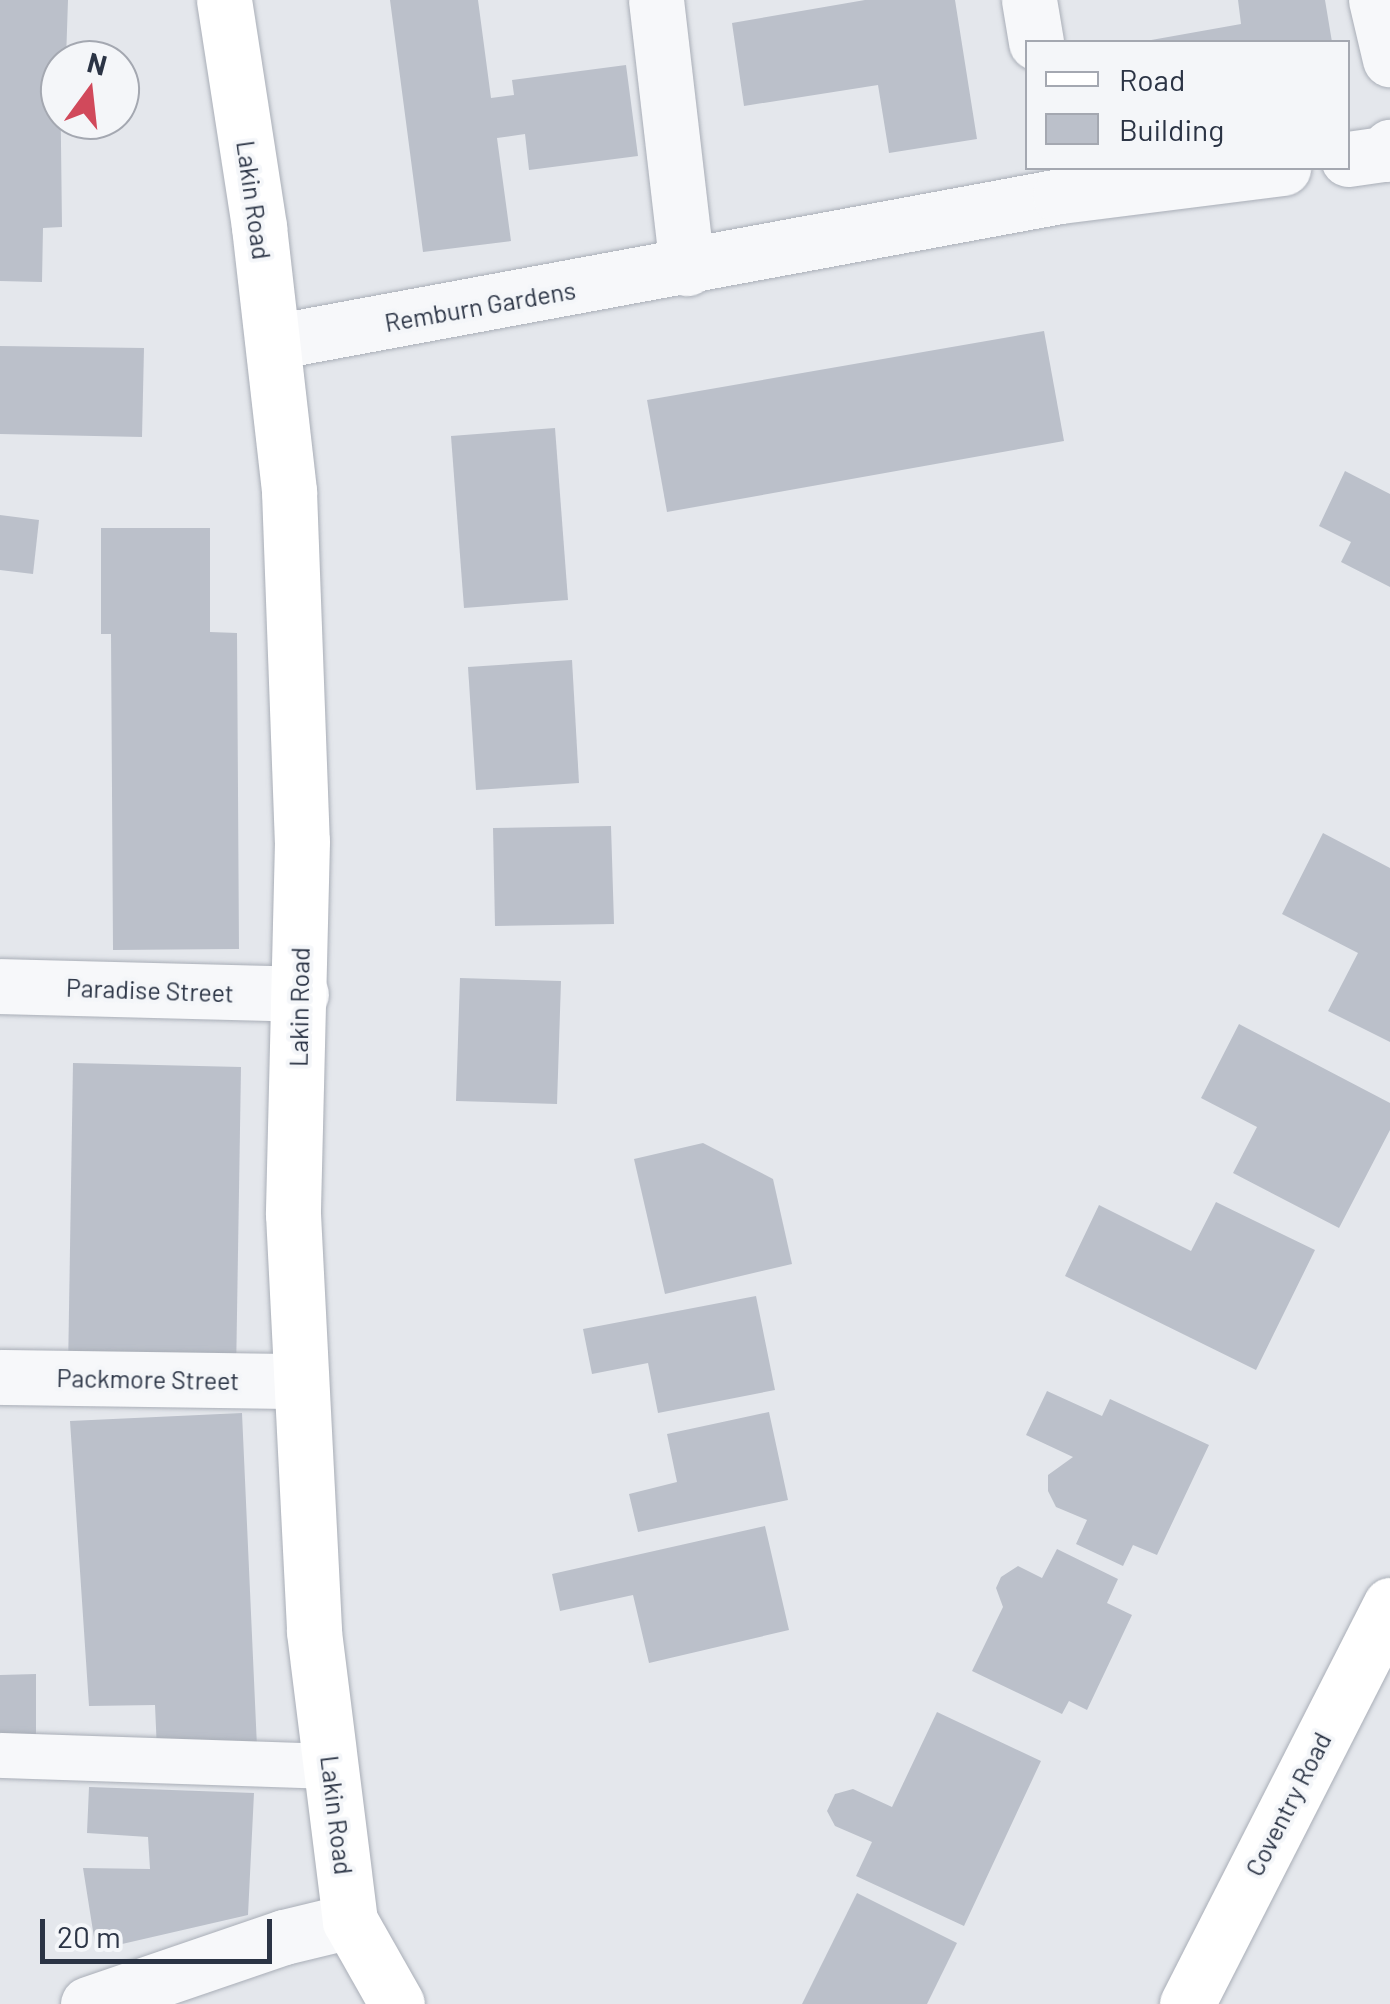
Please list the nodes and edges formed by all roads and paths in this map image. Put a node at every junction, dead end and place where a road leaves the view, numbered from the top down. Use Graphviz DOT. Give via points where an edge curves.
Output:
graph roads {
  1 [pos="224,0"];
  2 [pos="656,0"];
  3 [pos="1029,0"];
  4 [pos="1376,0"];
  5 [pos="1036,40"];
  6 [pos="1390,59"];
  7 [pos="1390,147"];
  8 [pos="1350,159"];
  9 [pos="1251,170"];
  10 [pos="1058,182"];
  11 [pos="687,268"];
  12 [pos="272,342"];
  13 [pos="0,986"];
  14 [pos="301,994"];
  15 [pos="0,1377"];
  16 [pos="297,1380"];
  17 [pos="1390,1604"];
  18 [pos="0,1755"];
  19 [pos="331,1766"];
  20 [pos="350,1921"];
  21 [pos="88,2004"];
  22 [pos="397,2004"];
  23 [pos="1188,2004"];
  1 -- 12 [label="street, Lakin Road"];
  2 -- 11 [label="street"];
  3 -- 5 [label="street"];
  4 -- 6 [label="street"];
  7 -- 8 [label="street" via="1386,154"];
  9 -- 10 [label="street, Remburn Gardens"];
  10 -- 11 [label="street, Remburn Gardens"];
  11 -- 12 [label="street, Remburn Gardens"];
  12 -- 14 [label="street, Lakin Road" via="289,491"];
  13 -- 14 [label="street, Paradise Street"];
  14 -- 16 [label="street, Lakin Road" via="293,1214"];
  15 -- 16 [label="street, Packmore Street"];
  16 -- 19 [label="street, Lakin Road" via="314,1632"];
  17 -- 23 [label="street, Coventry Road"];
  18 -- 19 [label="lane"];
  19 -- 20 [label="street, Lakin Road"];
  20 -- 21 [label="street"];
  20 -- 22 [label="street, Lakin Road"];
}
